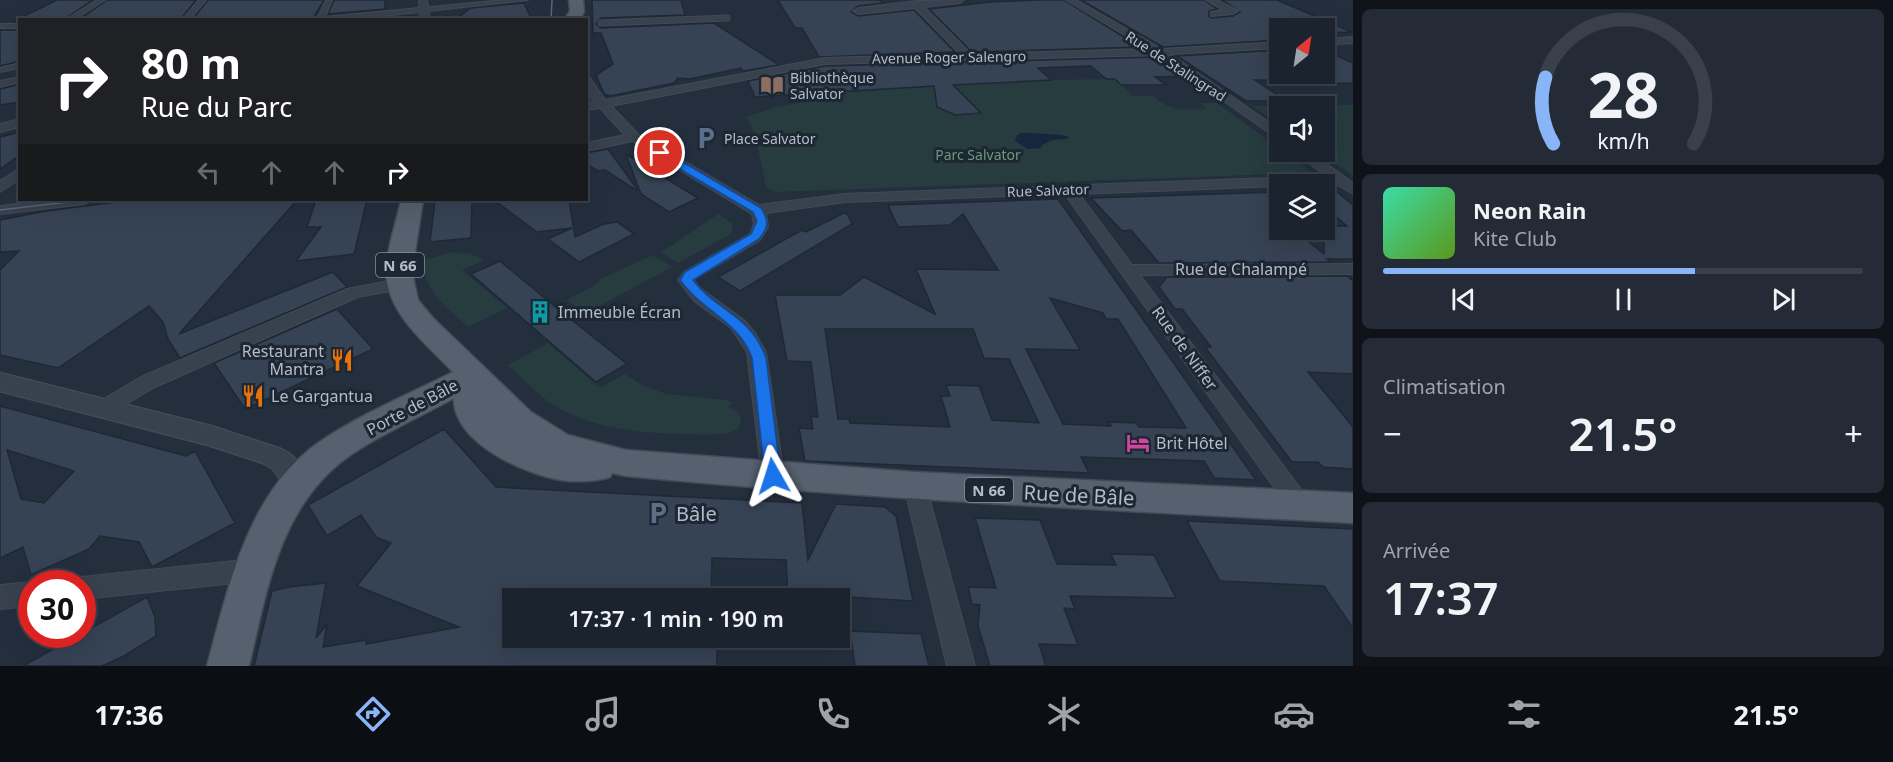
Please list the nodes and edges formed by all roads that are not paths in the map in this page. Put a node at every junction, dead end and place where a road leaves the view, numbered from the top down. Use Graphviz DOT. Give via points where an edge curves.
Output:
graph roads {
  1 [pos="102,0"];
  2 [pos="203,0"];
  3 [pos="329,0"];
  4 [pos="525,0"];
  5 [pos="566,0"];
  6 [pos="576,0"];
  7 [pos="960,0"];
  8 [pos="1070,0"];
  9 [pos="1210,0"];
  10 [pos="917,4"];
  11 [pos="424,10"];
  12 [pos="858,11"];
  13 [pos="1214,14"];
  14 [pos="71,18"];
  15 [pos="187,18"];
  16 [pos="320,18"];
  17 [pos="339,18"];
  18 [pos="572,18"];
  19 [pos="727,18"];
  20 [pos="601,23"];
  21 [pos="0,26"];
  22 [pos="18,26"];
  23 [pos="1353,40"];
  24 [pos="1335,41"];
  25 [pos="1269,46"];
  26 [pos="1160,52"];
  27 [pos="967,56"];
  28 [pos="18,66"];
  29 [pos="0,70"];
  30 [pos="18,80"];
  31 [pos="0,84"];
  32 [pos="588,84"];
  33 [pos="603,105"];
  34 [pos="588,107"];
  35 [pos="18,124"];
  36 [pos="0,128"];
  37 [pos="1269,128"];
  38 [pos="634,137"];
  39 [pos="588,147"];
  40 [pos="1316,162"];
  41 [pos="18,174"];
  42 [pos="1340,180"];
  43 [pos="0,188"];
  44 [pos="1068,189"];
  45 [pos="1353,190"];
  46 [pos="76,201"];
  47 [pos="412,201"];
  48 [pos="0,210"];
  49 [pos="760,216"];
  50 [pos="1353,269"];
  51 [pos="1128,270"];
  52 [pos="400,284"];
  53 [pos="473,374"];
  54 [pos="0,382"];
  55 [pos="104,408"];
  56 [pos="773,476"];
  57 [pos="295,483"];
  58 [pos="915,486"];
  59 [pos="1301,507"];
  60 [pos="1353,508"];
  61 [pos="254,570"];
  62 [pos="96,587"];
  63 [pos="18,595"];
  64 [pos="0,597"];
  65 [pos="228,666"];
  66 [pos="960,666"];
  1 -- 14 [label="street"];
  2 -- 15 [label="street"];
  3 -- 16 [label="street"];
  4 -- 11 [label="street"];
  5 -- 18 [label="main road" via="565,12"];
  6 -- 18 [label="main road" via="577,12"];
  7 -- 10 [label="street"];
  8 -- 26 [label="street, Rue de Stalingrad"];
  9 -- 13 [label="street" via="1233,11"];
  10 -- 12 [label="street"];
  10 -- 27 [label="street"];
  11 -- 17 [label="street"];
  19 -- 20 [label="lane"];
  21 -- 22 [label="street"];
  23 -- 24 [label="street"];
  25 -- 26 [label="street, Avenue Roger Salengro"];
  26 -- 27 [label="street, Avenue Roger Salengro"];
  26 -- 37 [label="street, Rue de Stalingrad"];
  27 -- 33 [label="street, Avenue Roger Salengro" via="806,63"];
  28 -- 29 [label="street"];
  30 -- 31 [label="street"];
  32 -- 33 [label="street"];
  33 -- 34 [label="street, Avenue Roger Salengro"];
  33 -- 38 [label="street"];
  35 -- 36 [label="street"];
  38 -- 39 [label="street"];
  38 -- 49 [label="street"];
  40 -- 42 [label="street"];
  41 -- 43 [label="street"];
  42 -- 44 [label="street, Rue Salvator"];
  42 -- 45 [label="street"];
  44 -- 49 [label="street, Rue Salvator" via="845,198"];
  44 -- 51 [label="street, Rue de Niffer"];
  46 -- 48 [label="street"];
  47 -- 52 [label="main road, N 66"];
  49 -- 56 [label="street" via="761,229 755,237 686,280 696,293 732,319 754,345 759,358"];
  50 -- 51 [label="street, Rue de Chalampé"];
  51 -- 59 [label="street, Rue de Niffer"];
  52 -- 53 [label="main road, Porte de Bâle / N 66" via="405,302"];
  52 -- 55 [label="street" via="354,293 148,382"];
  53 -- 56 [label="main road, Rue de Bâle / N 66" via="470,408 502,444 524,456 551,465 584,469 626,463"];
  53 -- 57 [label="main road, Porte de Bâle" via="338,446"];
  54 -- 55 [label="street"];
  55 -- 57 [label="street" via="272,456 291,470"];
  56 -- 58 [label="main road, Rue de Bâle / N 66"];
  57 -- 61 [label="main road, Porte de Bâle" via="272,522"];
  58 -- 59 [label="main road, Rue de Bâle / N 66"];
  58 -- 66 [label="street"];
  59 -- 60 [label="main road, Rue de Bâle / N 66"];
  61 -- 62 [label="street"];
  61 -- 65 [label="main road, Porte de Bâle"];
  63 -- 64 [label="street"];
}
